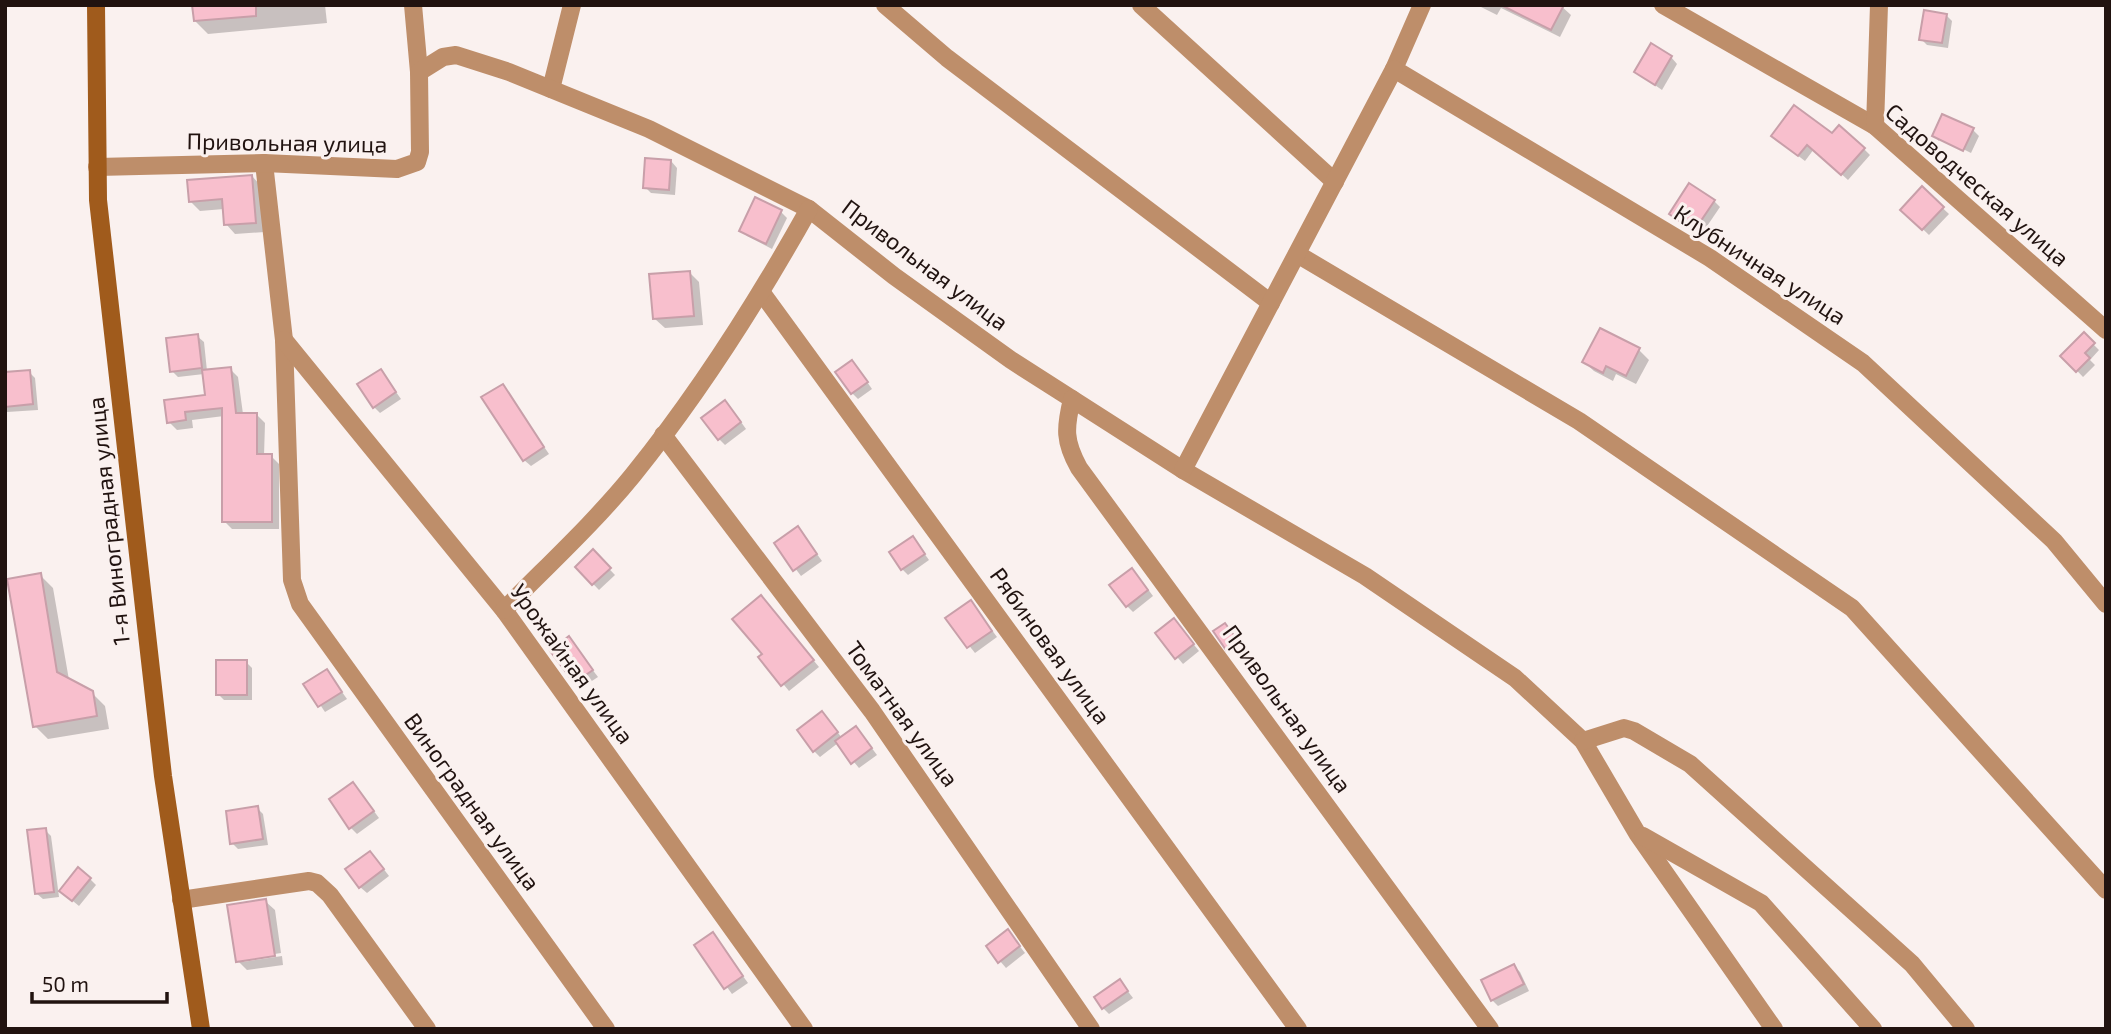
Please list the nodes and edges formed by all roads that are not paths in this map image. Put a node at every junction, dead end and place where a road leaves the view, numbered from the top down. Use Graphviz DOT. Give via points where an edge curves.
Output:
graph roads {
  1 [pos="96,5"];
  2 [pos="413,5"];
  3 [pos="572,5"];
  4 [pos="885,5"];
  5 [pos="1141,5"];
  6 [pos="1422,5"];
  7 [pos="1663,5"];
  8 [pos="1879,5"];
  9 [pos="1394,69"];
  10 [pos="419,72"];
  11 [pos="551,89"];
  12 [pos="1875,126"];
  13 [pos="264,163"];
  14 [pos="97,167"];
  15 [pos="1335,182"];
  16 [pos="809,209"];
  17 [pos="1297,254"];
  18 [pos="762,293"];
  19 [pos="1271,303"];
  20 [pos="2106,330"];
  21 [pos="284,340"];
  22 [pos="1072,399"];
  23 [pos="663,435"];
  24 [pos="1183,470"];
  25 [pos="2106,604"];
  26 [pos="504,610"];
  27 [pos="1583,741"];
  28 [pos="1637,833"];
  29 [pos="2106,890"];
  30 [pos="181,900"];
  31 [pos="201,1029"];
  32 [pos="427,1029"];
  33 [pos="606,1029"];
  34 [pos="804,1029"];
  35 [pos="1091,1029"];
  36 [pos="1298,1029"];
  37 [pos="1490,1029"];
  38 [pos="1774,1029"];
  39 [pos="1873,1029"];
  40 [pos="1966,1029"];
  1 -- 14 [label="main road, 1-я Виноградная улица"];
  2 -- 10 [label="street"];
  3 -- 11 [label="street"];
  4 -- 19 [label="street" via="947,58"];
  5 -- 15 [label="street"];
  6 -- 9 [label="street"];
  7 -- 12 [label="street, Садоводческая улица"];
  8 -- 12 [label="street"];
  9 -- 15 [label="street"];
  9 -- 25 [label="street, Клубничная улица" via="1710,258 1863,363 2054,541"];
  10 -- 11 [label="street, Привольная улица" via="443,57 456,55"];
  10 -- 13 [label="street, Привольная улица" via="421,140 417,162 397,169"];
  11 -- 16 [label="street, Привольная улица" via="649,129"];
  12 -- 20 [label="street, Садоводческая улица"];
  13 -- 14 [label="street, Привольная улица"];
  13 -- 21 [label="street"];
  14 -- 30 [label="main road, 1-я Виноградная улица" via="158,734"];
  15 -- 17 [label="street"];
  16 -- 18 [label="street"];
  16 -- 22 [label="street, Привольная улица" via="904,284"];
  17 -- 19 [label="street"];
  17 -- 29 [label="street" via="1579,421 1852,608"];
  18 -- 23 [label="street"];
  18 -- 36 [label="street, Рябиновая улица"];
  19 -- 24 [label="street"];
  21 -- 26 [label="street, Урожайная улица"];
  21 -- 33 [label="street, Виноградная улица" via="292,580 300,604"];
  22 -- 24 [label="street"];
  22 -- 37 [label="street, Привольная улица" via="1066,435 1079,468"];
  23 -- 26 [label="street" via="632,477"];
  23 -- 35 [label="street, Томатная улица" via="872,711"];
  24 -- 27 [label="street" via="1400,599 1515,678"];
  26 -- 34 [label="street, Урожайная улица"];
  27 -- 28 [label="street"];
  27 -- 40 [label="street" via="1624,728 1690,764 1912,964"];
  28 -- 38 [label="street"];
  28 -- 39 [label="street" via="1761,903"];
  30 -- 31 [label="main road, 1-я Виноградная улица"];
  30 -- 32 [label="street" via="317,883"];
}
